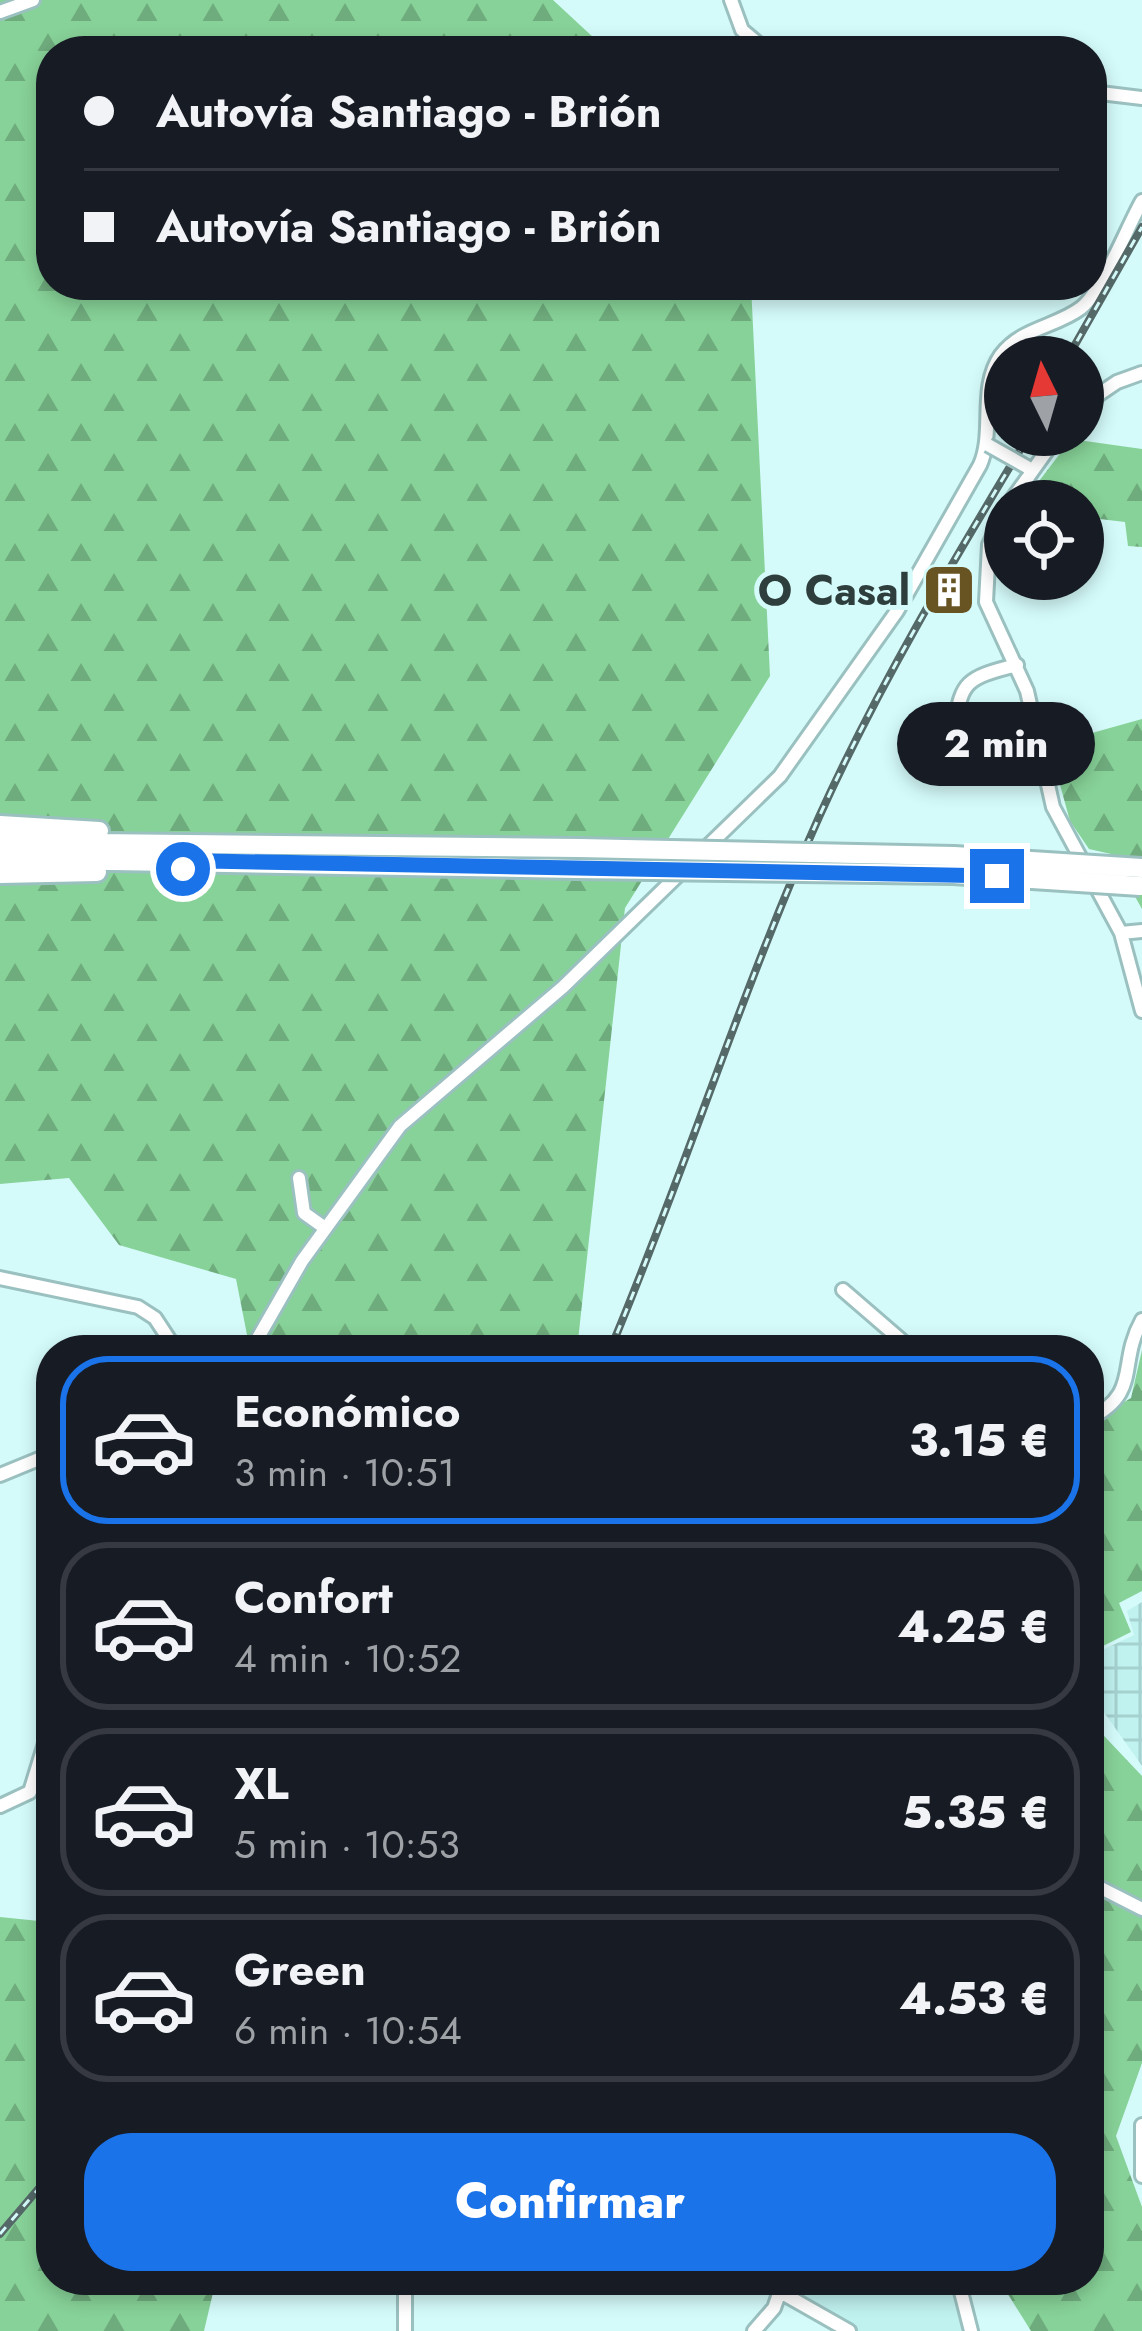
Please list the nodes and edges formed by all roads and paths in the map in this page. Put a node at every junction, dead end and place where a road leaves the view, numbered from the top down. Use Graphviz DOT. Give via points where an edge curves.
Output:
graph roads {
  1 [pos="33,0"];
  2 [pos="731,0"];
  3 [pos="0,12"];
  4 [pos="749,36"];
  5 [pos="1107,94"];
  6 [pos="1142,98"];
  7 [pos="1142,202"];
  8 [pos="1107,263"];
  9 [pos="1086,300"];
  10 [pos="1022,336"];
  11 [pos="1142,373"];
  12 [pos="1104,391"];
  13 [pos="984,453"];
  14 [pos="1007,456"];
  15 [pos="1040,456"];
  16 [pos="1030,468"];
  17 [pos="1023,480"];
  18 [pos="986,600"];
  19 [pos="1017,665"];
  20 [pos="977,747"];
  21 [pos="0,825"];
  22 [pos="0,842"];
  23 [pos="186,843"];
  24 [pos="0,859"];
  25 [pos="208,861"];
  26 [pos="0,874"];
  27 [pos="1141,880"];
  28 [pos="1142,931"];
  29 [pos="1121,933"];
  30 [pos="1142,1011"];
  31 [pos="299,1178"];
  32 [pos="325,1228"];
  33 [pos="0,1278"];
  34 [pos="843,1290"];
  35 [pos="1142,1320"];
  36 [pos="166,1335"];
  37 [pos="260,1335"];
  38 [pos="893,1335"];
  39 [pos="1104,1411"];
  40 [pos="36,1460"];
  41 [pos="0,1475"];
  42 [pos="36,1773"];
  43 [pos="0,1806"];
  44 [pos="1104,1890"];
  45 [pos="1142,1909"];
  46 [pos="1142,2125"];
  47 [pos="1142,2176"];
  48 [pos="405,2295"];
  49 [pos="778,2295"];
  50 [pos="795,2295"];
  51 [pos="962,2295"];
  52 [pos="405,2331"];
  53 [pos="754,2331"];
  54 [pos="849,2331"];
  55 [pos="971,2331"];
  1 -- 3 [label="street"];
  2 -- 4 [label="street"];
  5 -- 6 [label="street"];
  7 -- 8 [label="street"];
  9 -- 10 [label="street"];
  11 -- 12 [label="street"];
  13 -- 32 [label="street" via="897,611 780,776 563,987 400,1126"];
  14 -- 16 [label="street, bridge"];
  15 -- 16 [label="street"];
  16 -- 17 [label="street"];
  18 -- 19 [label="street"];
  19 -- 20 [label="street" via="964,687 950,745 965,761"];
  19 -- 29 [label="street" via="1053,807"];
  21 -- 23 [label="highway"];
  22 -- 23 [label="highway"];
  23 -- 27 [label="highway, bridge" via="954,856"];
  24 -- 25 [label="highway"];
  25 -- 26 [label="highway" via="183,869"];
  25 -- 27 [label="highway, bridge"];
  28 -- 29 [label="street"];
  29 -- 30 [label="street"];
  31 -- 32 [label="street" via="304,1213"];
  32 -- 37 [label="street"];
  33 -- 36 [label="street" via="138,1307"];
  34 -- 38 [label="street"];
  35 -- 39 [label="street" via="1125,1393"];
  40 -- 41 [label="street"];
  42 -- 43 [label="street" via="30,1792"];
  44 -- 45 [label="street"];
  46 -- 47 [label="street"];
  48 -- 52 [label="street"];
  49 -- 53 [label="street"];
  50 -- 54 [label="street"];
  51 -- 55 [label="street"];
}
